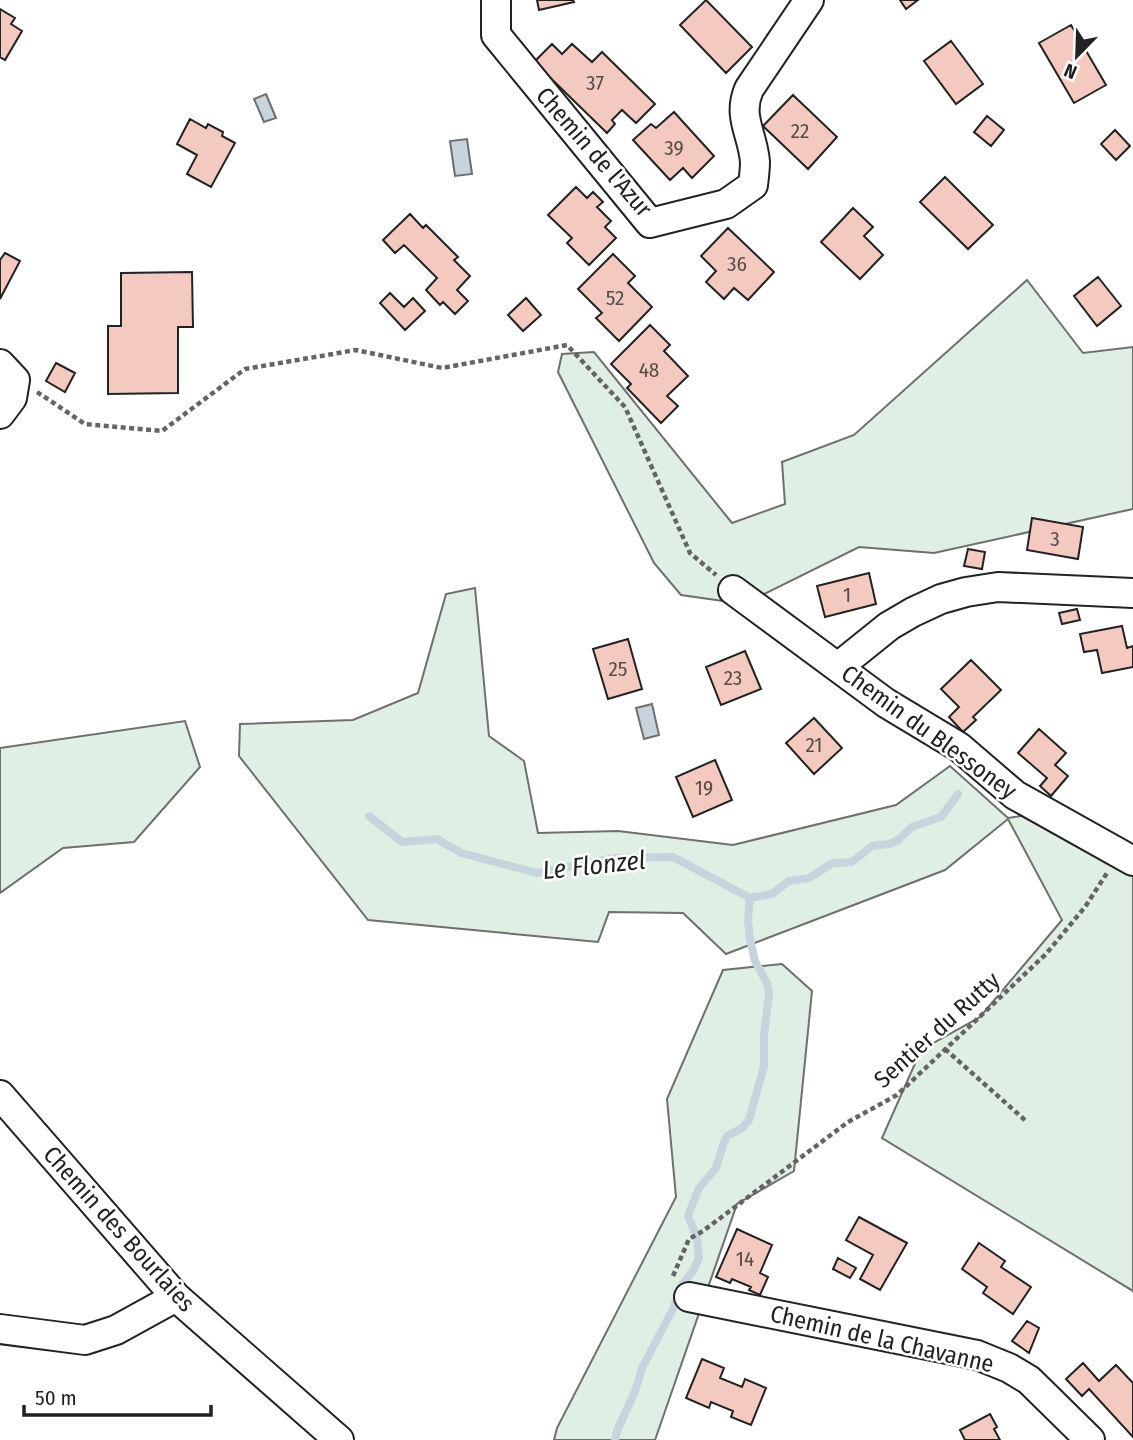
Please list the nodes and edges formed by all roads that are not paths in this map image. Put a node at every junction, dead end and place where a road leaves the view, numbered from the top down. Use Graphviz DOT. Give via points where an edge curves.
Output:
graph roads {
  1 [pos="496,0"];
  2 [pos="809,0"];
  3 [pos="7,372"];
  4 [pos="0,414"];
  5 [pos="733,590"];
  6 [pos="1133,593"];
  7 [pos="838,667"];
  8 [pos="1126,857"];
  9 [pos="0,1095"];
  10 [pos="680,1289"];
  11 [pos="176,1297"];
  12 [pos="0,1329"];
  13 [pos="339,1440"];
  14 [pos="1090,1440"];
  1 -- 2 [label="street, Chemin de l'Azur" via="496,35 650,223 726,204 753,185 755,162 744,101"];
  3 -- 4 [label="street" via="12,398"];
  5 -- 7 [label="street, Chemin du Blessoney"];
  6 -- 7 [label="street" via="998,587 941,599 889,626"];
  7 -- 8 [label="street, Chemin du Blessoney" via="959,747 1016,795"];
  9 -- 11 [label="street, Chemin des Bourlaies"];
  10 -- 14 [label="street, Chemin de la Chavanne" via="977,1355 1029,1380"];
  11 -- 12 [label="street" via="116,1330 85,1340"];
  11 -- 13 [label="street, Chemin des Bourlaies"];
}
